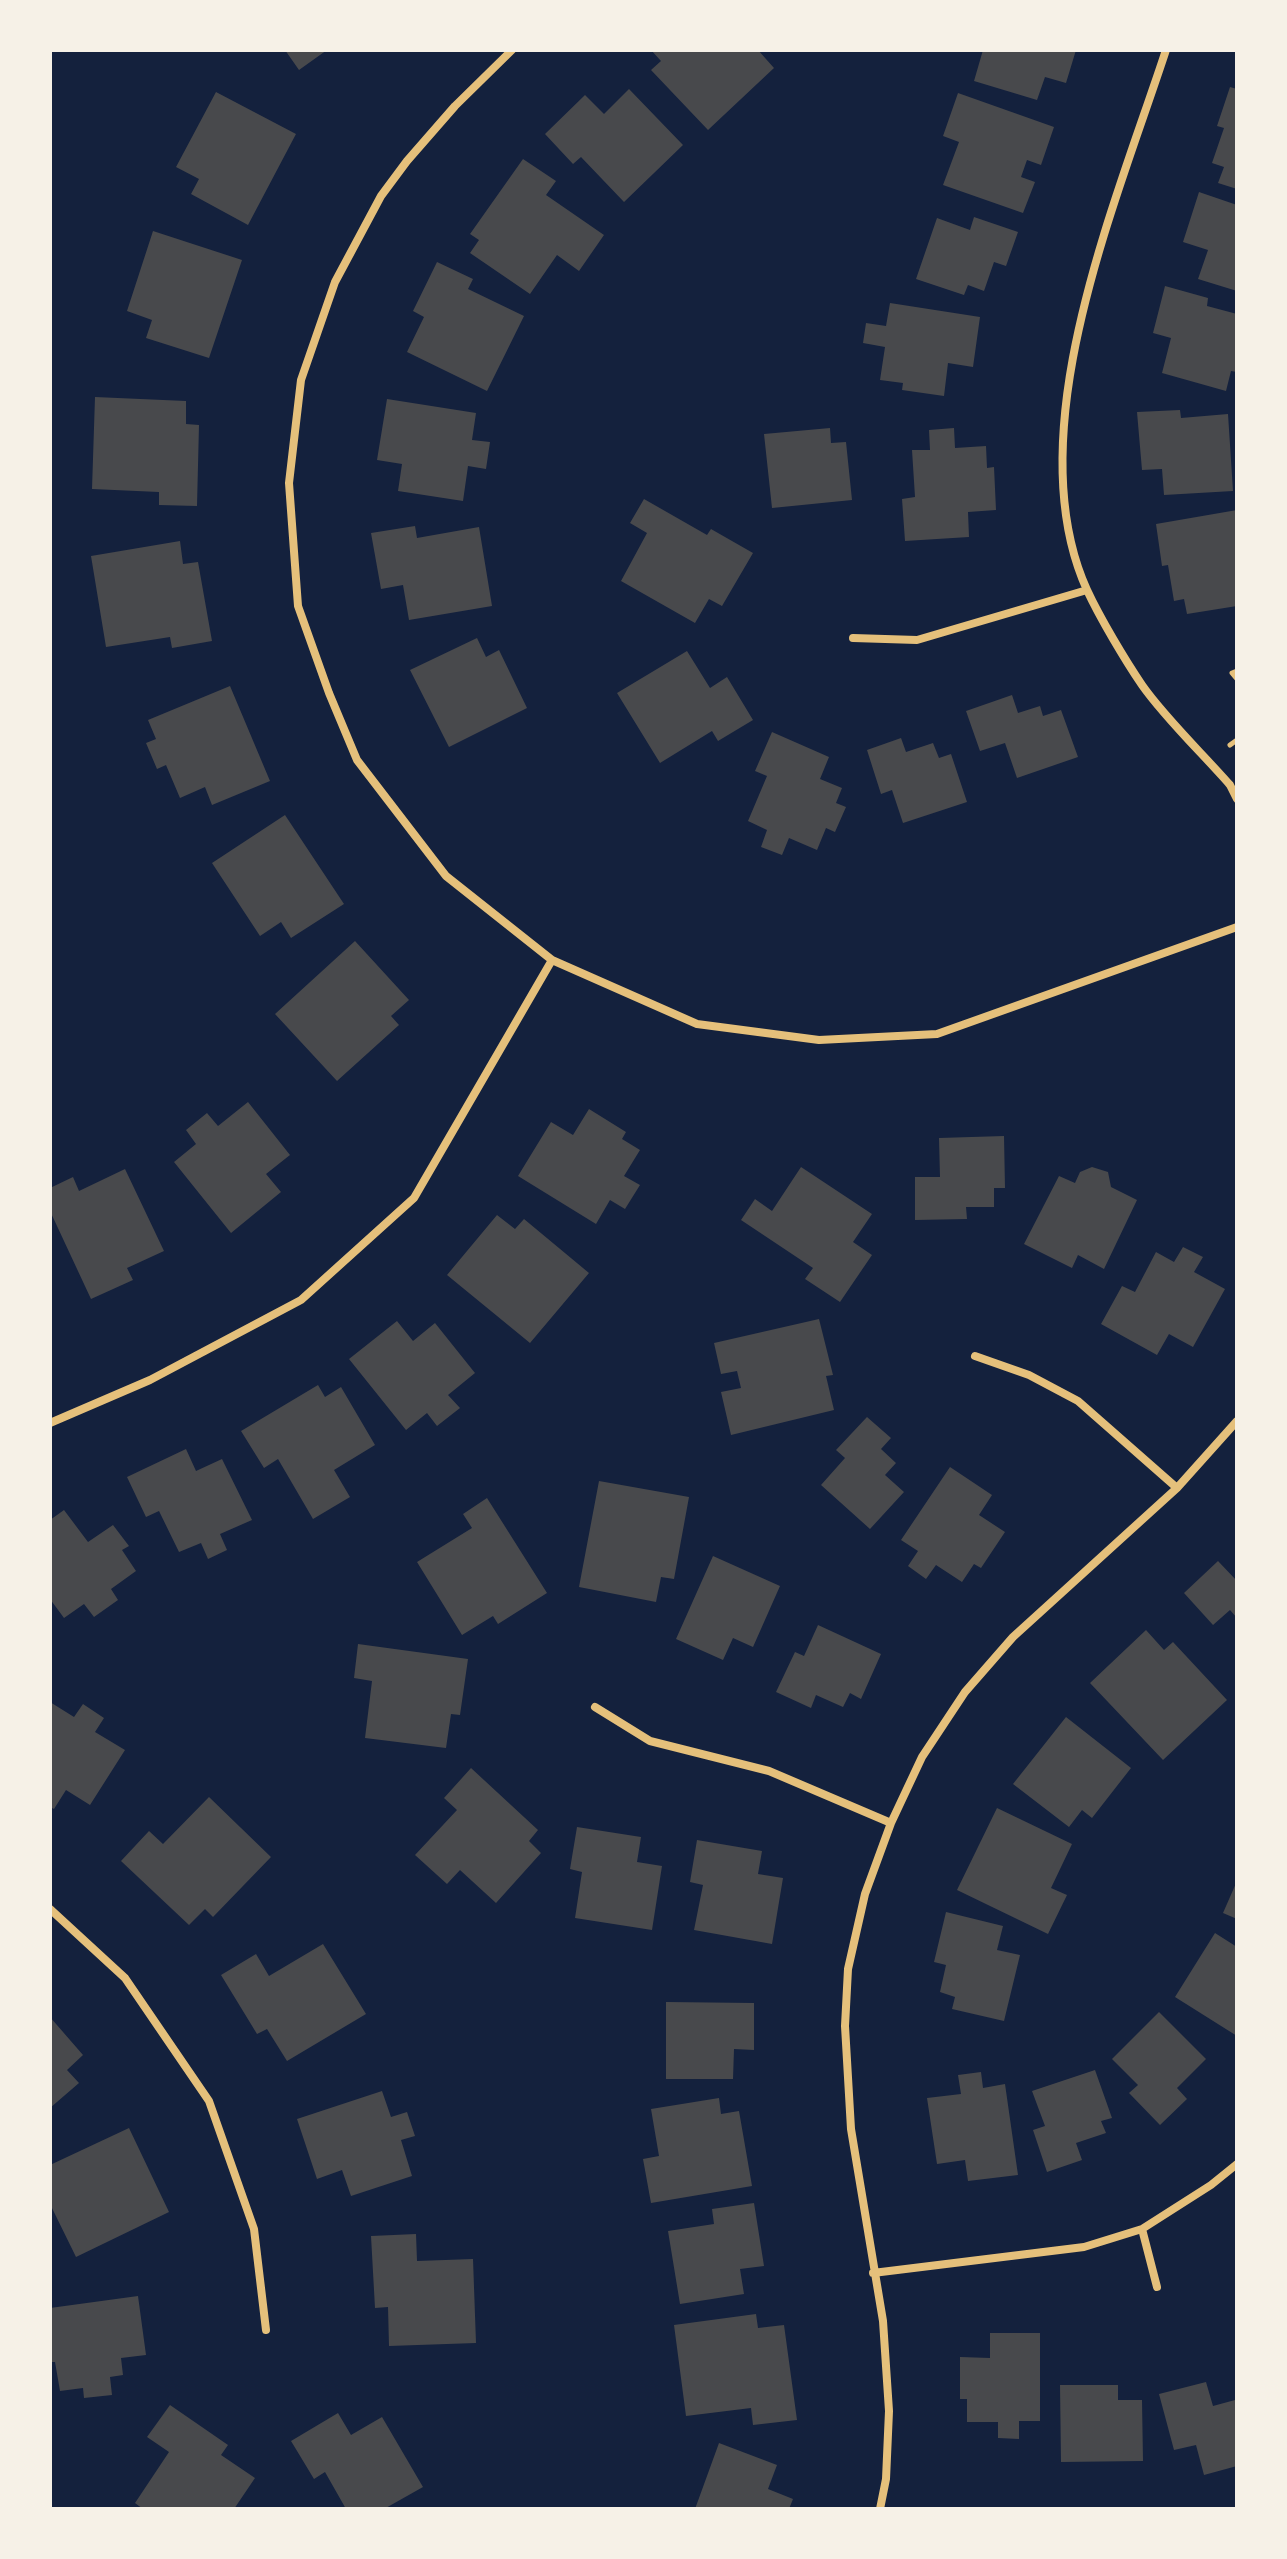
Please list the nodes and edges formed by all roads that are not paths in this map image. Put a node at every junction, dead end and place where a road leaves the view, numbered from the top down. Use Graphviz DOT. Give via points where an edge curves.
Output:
graph roads {
  1 [pos="512,50"];
  2 [pos="1166,50"];
  3 [pos="1087,590"];
  4 [pos="853,638"];
  5 [pos="1237,799"];
  6 [pos="1237,927"];
  7 [pos="552,960"];
  8 [pos="975,1356"];
  9 [pos="1237,1421"];
  10 [pos="50,1423"];
  11 [pos="1177,1488"];
  12 [pos="595,1707"];
  13 [pos="891,1823"];
  14 [pos="50,1909"];
  15 [pos="1237,2164"];
  16 [pos="1142,2229"];
  17 [pos="873,2273"];
  18 [pos="1157,2287"];
  19 [pos="266,2330"];
  20 [pos="880,2509"];
  1 -- 7 [label="street" via="407,161 381,196 335,282 301,380 289,483 298,606 357,760 446,876"];
  2 -- 3 [label="street" via="1094,271 1061,431 1066,524"];
  3 -- 4 [label="street" via="917,640"];
  3 -- 5 [label="street" via="1143,686"];
  6 -- 7 [label="street" via="937,1034 849,1039 697,1024"];
  7 -- 10 [label="street" via="414,1198 301,1300 150,1380"];
  8 -- 11 [label="street" via="1029,1375 1078,1401"];
  9 -- 11 [label="street"];
  11 -- 13 [label="street" via="1013,1637 965,1692 922,1757"];
  12 -- 13 [label="street" via="650,1741 769,1771"];
  13 -- 17 [label="street" via="865,1894 848,1969 845,2026 851,2129"];
  14 -- 19 [label="street" via="125,1978 209,2101 254,2229"];
  15 -- 16 [label="street"];
  16 -- 17 [label="street" via="1084,2247"];
  16 -- 18 [label="street"];
  17 -- 20 [label="street" via="883,2321 889,2411"];
}
